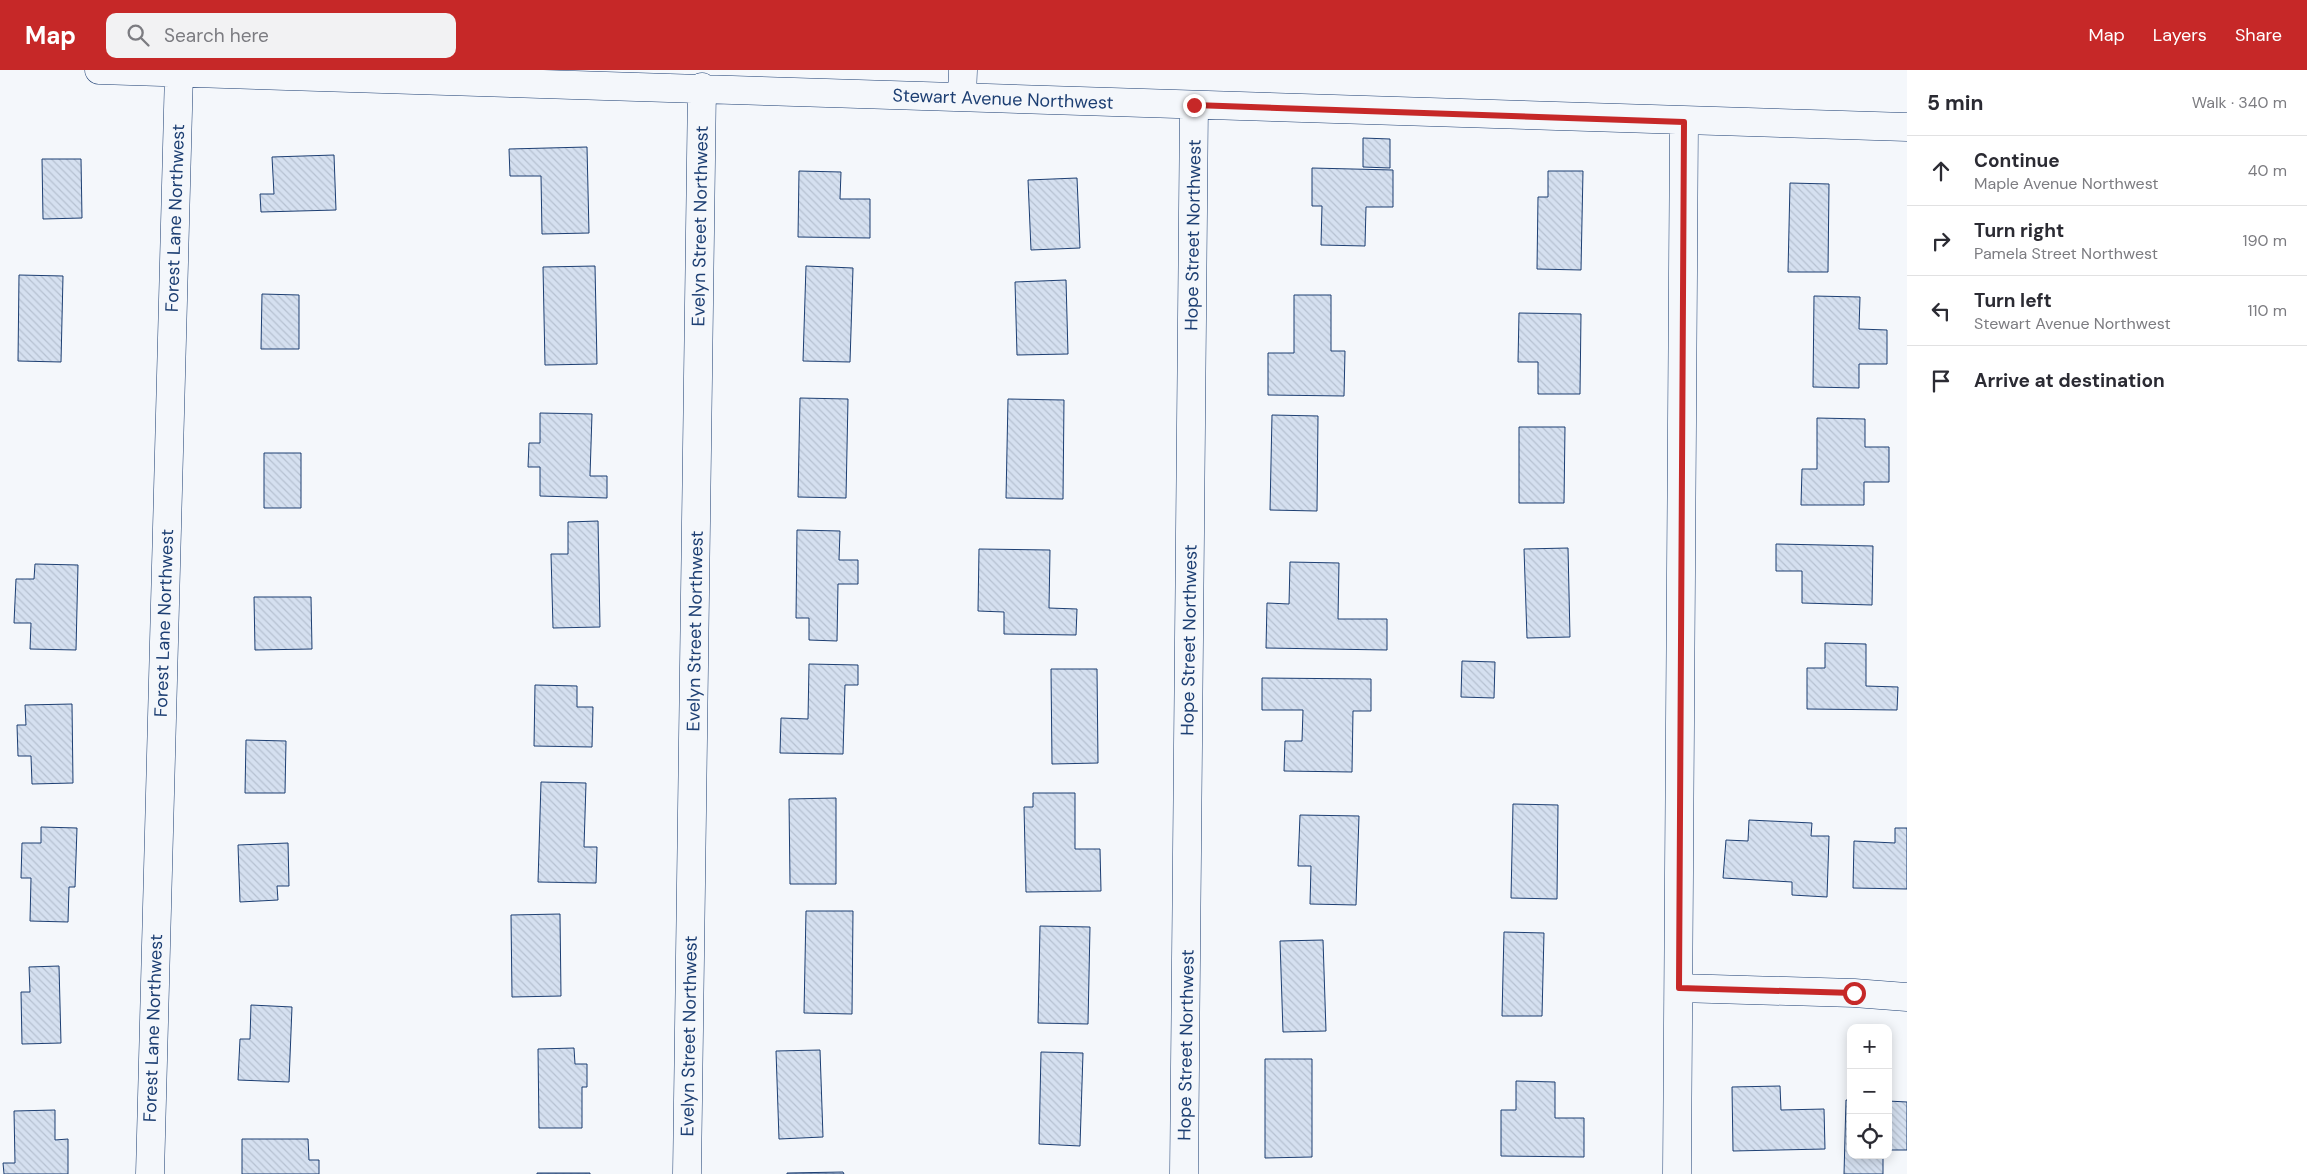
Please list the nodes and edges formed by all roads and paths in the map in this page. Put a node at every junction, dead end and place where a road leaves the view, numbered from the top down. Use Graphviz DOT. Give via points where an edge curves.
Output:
graph roads {
  1 [pos="99,70"];
  2 [pos="963,70"];
  3 [pos="179,72"];
  4 [pos="702,87"];
  5 [pos="962,97"];
  6 [pos="1194,105"];
  7 [pos="1684,122"];
  8 [pos="1907,128"];
  9 [pos="1679,988"];
  10 [pos="1907,997"];
  11 [pos="150,1174"];
  12 [pos="688,1174"];
  13 [pos="1184,1174"];
  14 [pos="1676,1174"];
  1 -- 3 [label="street, Stewart Avenue Northwest"];
  2 -- 5 [label="street"];
  3 -- 4 [label="street, Stewart Avenue Northwest"];
  3 -- 11 [label="street, Forest Lane Northwest"];
  4 -- 5 [label="street, Stewart Avenue Northwest"];
  4 -- 12 [label="street, Evelyn Street Northwest"];
  5 -- 6 [label="street, Stewart Avenue Northwest"];
  6 -- 7 [label="street, Stewart Avenue Northwest"];
  6 -- 13 [label="street, Hope Street Northwest"];
  7 -- 8 [label="street, Stewart Avenue Northwest"];
  7 -- 9 [label="street"];
  9 -- 10 [label="street"];
  9 -- 14 [label="street"];
}
